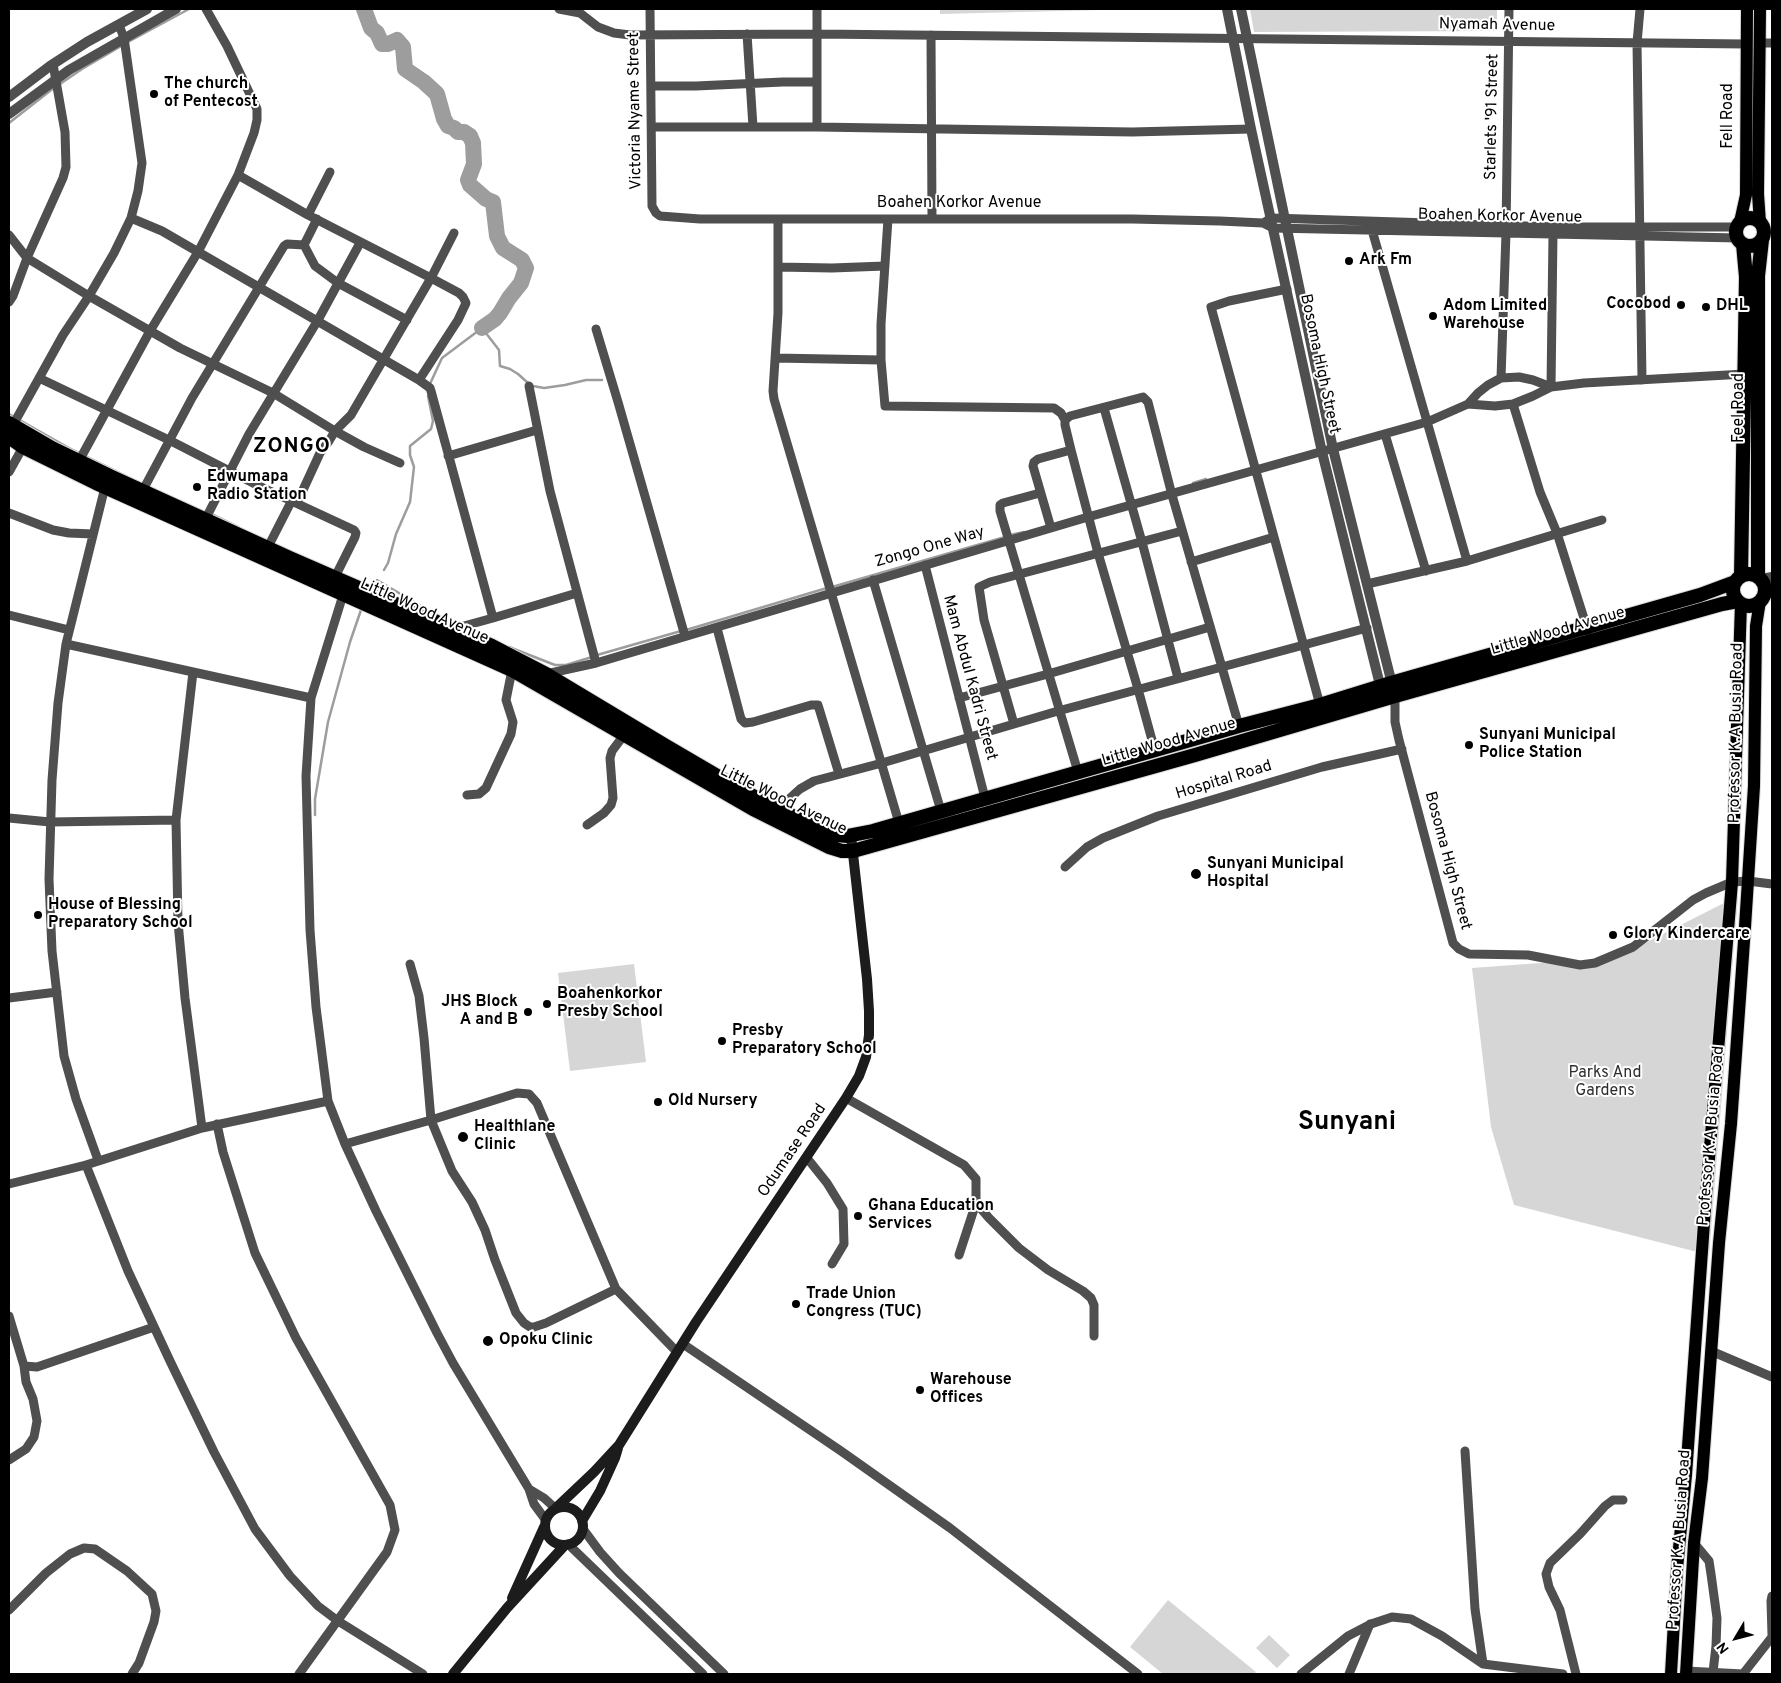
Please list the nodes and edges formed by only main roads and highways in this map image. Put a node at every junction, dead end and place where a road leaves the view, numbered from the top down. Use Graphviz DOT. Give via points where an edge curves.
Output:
graph roads {
  1 [pos="1747,9"];
  2 [pos="1760,9"];
  3 [pos="1766,43"];
  4 [pos="1765,232"];
  5 [pos="1740,233"];
  6 [pos="10,428"];
  7 [pos="1764,577"];
  8 [pos="1738,579"];
  9 [pos="1766,596"];
  10 [pos="1740,602"];
  11 [pos="1588,635"];
  12 [pos="1387,692"];
  13 [pos="1220,732"];
  14 [pos="1191,740"];
  15 [pos="1224,746"];
  16 [pos="1195,755"];
  17 [pos="851,836"];
  18 [pos="853,851"];
  19 [pos="619,1445"];
  20 [pos="556,1508"];
  21 [pos="545,1523"];
  22 [pos="582,1525"];
  23 [pos="567,1545"];
  24 [pos="507,1608"];
  25 [pos="1686,1673"];
  26 [pos="453,1674"];
  27 [pos="1672,1674"];
  1 -- 5 [label="main road, Fell Road" via="1746,196"];
  2 -- 3 [label="main road, Fell Road"];
  3 -- 4 [label="main road, Fell Road" via="1758,194"];
  4 -- 5 [label="highway" via="1759,243 1751,246"];
  4 -- 5 [label="highway" via="1756,220 1748,218"];
  4 -- 7 [label="highway, Feel Road" via="1758,276"];
  5 -- 8 [label="highway, Feel Road" via="1746,276"];
  6 -- 17 [label="highway, Little Wood Avenue" via="492,646 546,674 743,790 820,830"];
  6 -- 18 [label="highway, Little Wood Avenue" via="23,447 512,670 753,809 829,847"];
  7 -- 8 [label="highway" via="1750,574"];
  7 -- 9 [label="highway"];
  8 -- 10 [label="highway" via="1734,592"];
  8 -- 11 [label="highway, Little Wood Avenue"];
  9 -- 10 [label="highway" via="1753,605"];
  9 -- 25 [label="main road, Professor K.A Busia Road" via="1756,626 1754,786 1748,881"];
  10 -- 11 [label="highway, Little Wood Avenue"];
  10 -- 27 [label="main road, Professor K.A Busia Road" via="1732,882 1677,1569"];
  11 -- 12 [label="highway, Little Wood Avenue"];
  12 -- 13 [label="highway, Little Wood Avenue"];
  12 -- 15 [label="highway, Little Wood Avenue"];
  13 -- 14 [label="highway, Little Wood Avenue"];
  13 -- 15 [label="highway"];
  14 -- 16 [label="highway"];
  14 -- 17 [label="highway, Little Wood Avenue"];
  15 -- 16 [label="highway, Little Wood Avenue"];
  16 -- 18 [label="highway, Little Wood Avenue"];
  17 -- 18 [label="main road, Odumase Road"];
  18 -- 19 [label="main road, Odumase Road" via="867,979 869,1035 859,1076"];
  19 -- 20 [label="main road, Odumase Road"];
  19 -- 22 [label="main road, Odumase Road" via="607,1477"];
  20 -- 21 [label="main road" via="549,1513"];
  20 -- 22 [label="main road" via="569,1507 580,1515"];
  21 -- 23 [label="main road" via="546,1534 551,1540"];
  21 -- 24 [label="main road"];
  22 -- 23 [label="main road" via="578,1539"];
  23 -- 24 [label="main road"];
  24 -- 26 [label="main road"];
}
